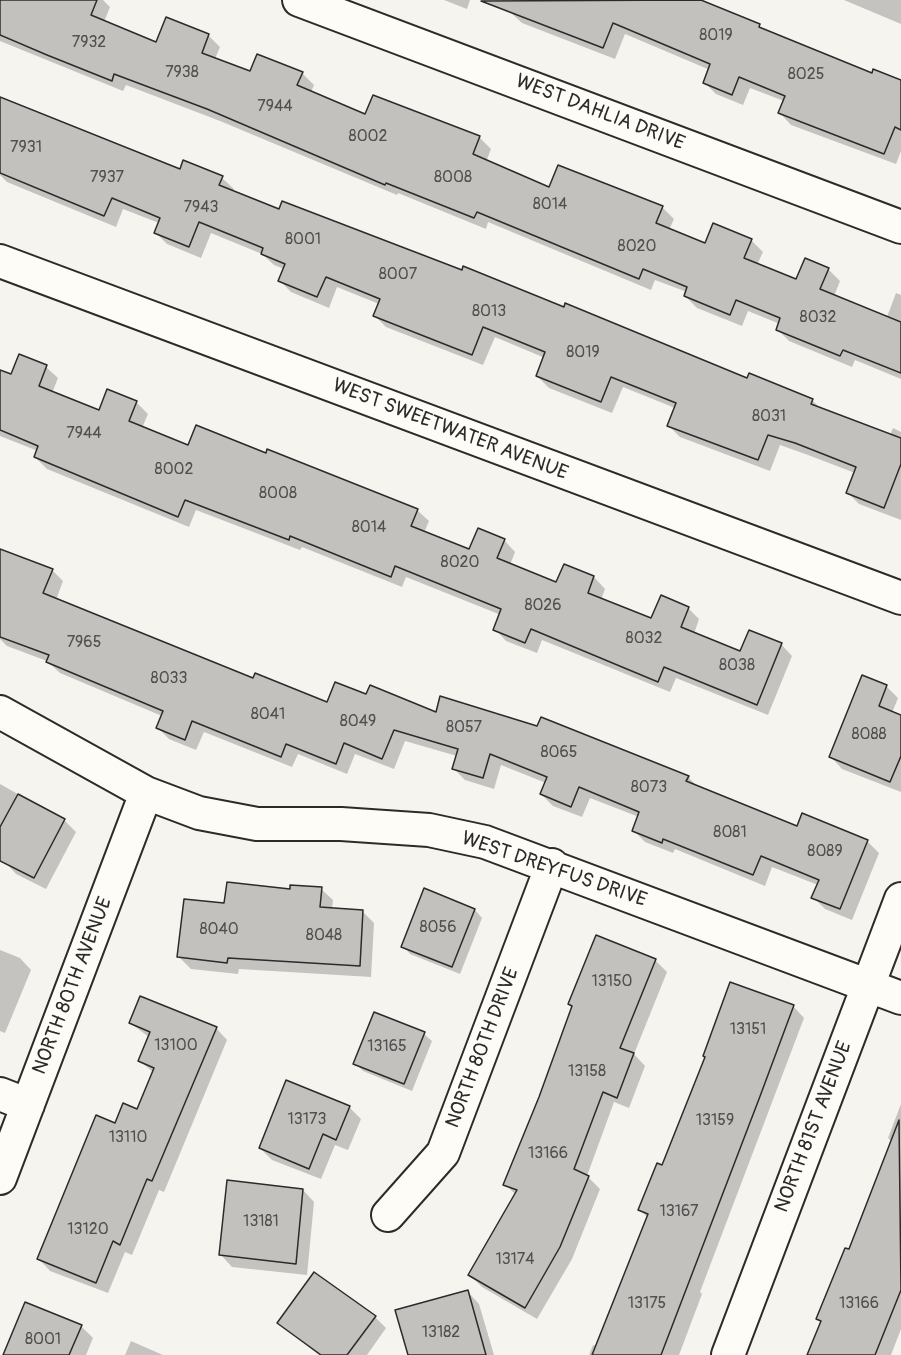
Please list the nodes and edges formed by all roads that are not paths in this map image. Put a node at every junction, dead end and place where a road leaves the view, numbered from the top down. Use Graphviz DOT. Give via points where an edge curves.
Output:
graph roads {
  1 [pos="298,0"];
  2 [pos="901,227"];
  3 [pos="0,261"];
  4 [pos="901,598"];
  5 [pos="0,712"];
  6 [pos="146,793"];
  7 [pos="552,865"];
  8 [pos="901,898"];
  9 [pos="867,985"];
  10 [pos="901,998"];
  11 [pos="14,1100"];
  12 [pos="0,1179"];
  13 [pos="388,1215"];
  14 [pos="728,1355"];
  1 -- 2 [label="street, WEST DAHLIA DRIVE"];
  3 -- 4 [label="street, WEST SWEETWATER AVENUE"];
  5 -- 6 [label="street, WEST DREYFUS DRIVE"];
  6 -- 7 [label="street, WEST DREYFUS DRIVE" via="199,813 257,824 429,830 485,842"];
  6 -- 11 [label="street, NORTH 80TH AVENUE"];
  7 -- 9 [label="street, WEST DREYFUS DRIVE"];
  7 -- 13 [label="street, NORTH 80TH DRIVE" via="443,1153"];
  8 -- 9 [label="street, NORTH 81ST AVENUE"];
  9 -- 10 [label="street, WEST DREYFUS DRIVE"];
  9 -- 14 [label="street, NORTH 81ST AVENUE"];
  11 -- 12 [label="street, NORTH 80TH AVENUE"];
}
